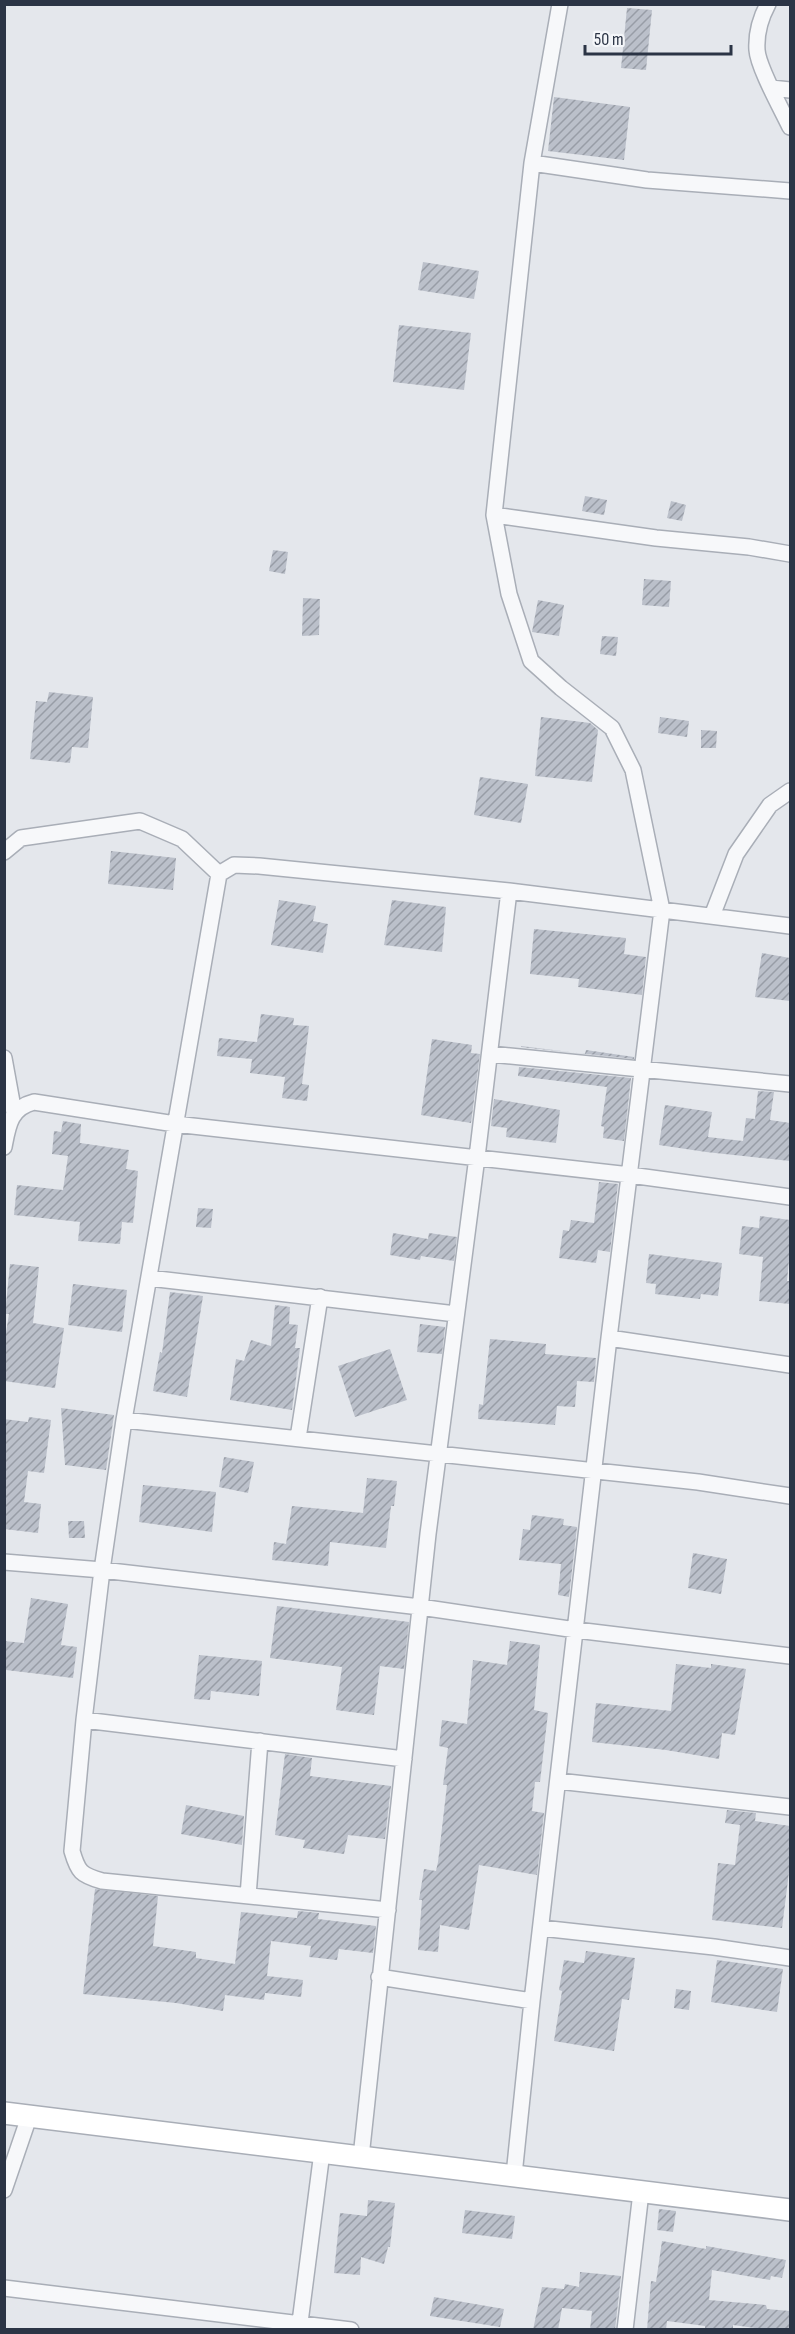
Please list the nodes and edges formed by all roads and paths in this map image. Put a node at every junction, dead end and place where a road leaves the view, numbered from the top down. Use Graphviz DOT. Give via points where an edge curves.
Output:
graph roads {
  1 [pos="560,4"];
  2 [pos="768,4"];
  3 [pos="771,88"];
  4 [pos="790,90"];
  5 [pos="790,128"];
  6 [pos="532,163"];
  7 [pos="790,191"];
  8 [pos="494,515"];
  9 [pos="790,554"];
  10 [pos="790,791"];
  11 [pos="4,852"];
  12 [pos="219,874"];
  13 [pos="509,891"];
  14 [pos="662,910"];
  15 [pos="712,916"];
  16 [pos="790,926"];
  17 [pos="490,1054"];
  18 [pos="4,1058"];
  19 [pos="642,1070"];
  20 [pos="790,1084"];
  21 [pos="14,1113"];
  22 [pos="176,1124"];
  23 [pos="4,1147"];
  24 [pos="477,1158"];
  25 [pos="630,1175"];
  26 [pos="790,1197"];
  27 [pos="149,1278"];
  28 [pos="320,1298"];
  29 [pos="456,1314"];
  30 [pos="609,1338"];
  31 [pos="790,1365"];
  32 [pos="124,1420"];
  33 [pos="298,1438"];
  34 [pos="438,1454"];
  35 [pos="594,1470"];
  36 [pos="790,1496"];
  37 [pos="4,1562"];
  38 [pos="102,1570"];
  39 [pos="420,1607"];
  40 [pos="576,1630"];
  41 [pos="790,1656"];
  42 [pos="84,1720"];
  43 [pos="260,1741"];
  44 [pos="404,1759"];
  45 [pos="558,1781"];
  46 [pos="790,1807"];
  47 [pos="248,1896"];
  48 [pos="388,1910"];
  49 [pos="541,1928"];
  50 [pos="790,1958"];
  51 [pos="379,1977"];
  52 [pos="532,2001"];
  53 [pos="4,2113"];
  54 [pos="28,2117"];
  55 [pos="322,2152"];
  56 [pos="361,2157"];
  57 [pos="514,2175"];
  58 [pos="4,2190"];
  59 [pos="641,2192"];
  60 [pos="790,2210"];
  61 [pos="4,2288"];
  62 [pos="300,2326"];
  63 [pos="351,2330"];
  64 [pos="625,2330"];
  1 -- 6 [label="street"];
  2 -- 3 [label="street" via="761,16 757,51"];
  3 -- 4 [label="street"];
  3 -- 5 [label="street"];
  6 -- 7 [label="street" via="647,180"];
  6 -- 8 [label="street"];
  8 -- 9 [label="street"];
  8 -- 14 [label="street" via="509,594 531,661 612,728 633,770"];
  10 -- 15 [label="street" via="770,806 736,854"];
  11 -- 12 [label="street" via="21,838 140,821 182,839"];
  12 -- 13 [label="street" via="234,865 259,866"];
  12 -- 22 [label="street"];
  13 -- 14 [label="street"];
  13 -- 17 [label="street"];
  14 -- 15 [label="street"];
  14 -- 19 [label="street"];
  15 -- 16 [label="street"];
  17 -- 19 [label="street"];
  17 -- 24 [label="street"];
  18 -- 21 [label="street"];
  19 -- 20 [label="street"];
  19 -- 25 [label="street"];
  21 -- 22 [label="street" via="22,1105 34,1102"];
  21 -- 23 [label="street" via="8,1122"];
  22 -- 24 [label="street"];
  22 -- 27 [label="street"];
  24 -- 25 [label="street"];
  24 -- 29 [label="street"];
  25 -- 26 [label="street"];
  25 -- 30 [label="street"];
  27 -- 28 [label="street"];
  27 -- 32 [label="street"];
  28 -- 29 [label="street"];
  28 -- 33 [label="street"];
  29 -- 34 [label="street"];
  30 -- 31 [label="street"];
  30 -- 35 [label="street"];
  32 -- 33 [label="street"];
  32 -- 38 [label="street"];
  33 -- 34 [label="street"];
  34 -- 35 [label="street"];
  34 -- 39 [label="street"];
  35 -- 36 [label="street"];
  35 -- 40 [label="street"];
  37 -- 38 [label="street"];
  38 -- 39 [label="street"];
  38 -- 42 [label="street"];
  39 -- 40 [label="street"];
  39 -- 44 [label="street"];
  40 -- 41 [label="street"];
  40 -- 45 [label="street"];
  42 -- 43 [label="street"];
  42 -- 47 [label="street" via="72,1851 77,1868 85,1876 102,1881"];
  43 -- 44 [label="street"];
  43 -- 47 [label="street"];
  44 -- 48 [label="street"];
  45 -- 46 [label="street"];
  45 -- 49 [label="street"];
  47 -- 48 [label="street"];
  48 -- 51 [label="street"];
  49 -- 50 [label="street"];
  49 -- 52 [label="street"];
  51 -- 52 [label="street"];
  51 -- 56 [label="street"];
  52 -- 57 [label="street"];
  53 -- 54 [label="street"];
  54 -- 55 [label="street"];
  54 -- 58 [label="street"];
  55 -- 56 [label="street"];
  55 -- 62 [label="street"];
  56 -- 57 [label="street"];
  57 -- 59 [label="street"];
  59 -- 60 [label="street"];
  59 -- 64 [label="street"];
  61 -- 62 [label="street"];
  62 -- 63 [label="street"];
}
